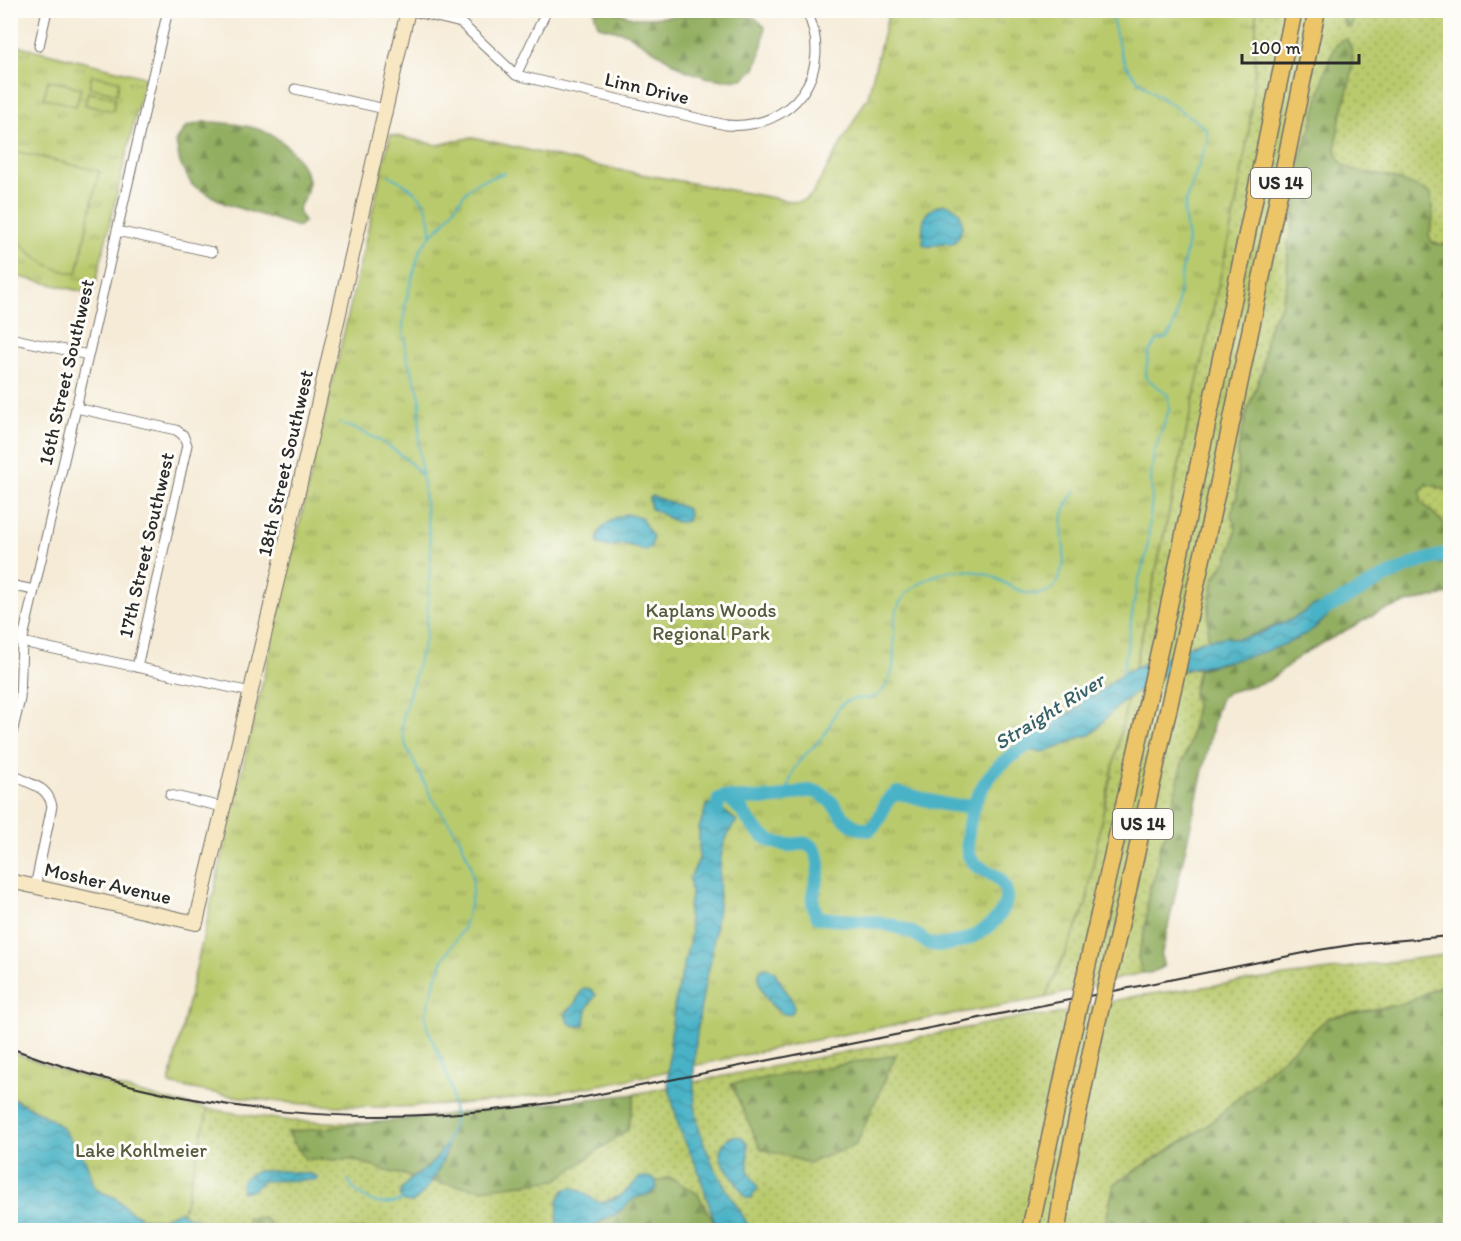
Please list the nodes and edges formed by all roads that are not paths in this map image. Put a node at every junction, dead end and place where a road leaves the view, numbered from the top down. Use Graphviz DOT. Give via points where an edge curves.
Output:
graph roads {
  1 [pos="47,10"];
  2 [pos="168,10"];
  3 [pos="408,10"];
  4 [pos="547,10"];
  5 [pos="806,10"];
  6 [pos="1284,10"];
  7 [pos="1294,10"];
  8 [pos="1317,10"];
  9 [pos="39,46"];
  10 [pos="516,75"];
  11 [pos="295,89"];
  12 [pos="386,109"];
  13 [pos="1254,202"];
  14 [pos="117,231"];
  15 [pos="212,252"];
  16 [pos="10,338"];
  17 [pos="88,355"];
  18 [pos="76,408"];
  19 [pos="10,585"];
  20 [pos="34,590"];
  21 [pos="22,642"];
  22 [pos="137,667"];
  23 [pos="251,692"];
  24 [pos="10,742"];
  25 [pos="10,769"];
  26 [pos="170,795"];
  27 [pos="224,807"];
  28 [pos="10,881"];
  29 [pos="35,887"];
  30 [pos="196,923"];
  31 [pos="1030,1230"];
  32 [pos="1057,1230"];
  1 -- 9 [label="street"];
  2 -- 14 [label="street, 16th Street Southwest"];
  3 -- 10 [label="street, Linn Drive" via="460,23"];
  3 -- 12 [label="street, 18th Street Southwest"];
  4 -- 10 [label="street"];
  5 -- 10 [label="street, Linn Drive" via="816,50 807,86 784,111 753,125 726,125"];
  6 -- 13 [label="highway"];
  7 -- 13 [label="highway, US 14"];
  8 -- 32 [label="highway, US 14, bridge" via="1171,704 1095,1027"];
  11 -- 12 [label="street"];
  12 -- 23 [label="street, 18th Street Southwest"];
  13 -- 31 [label="highway, US 14, bridge" via="1163,634"];
  14 -- 15 [label="street"];
  14 -- 17 [label="street, 16th Street Southwest"];
  16 -- 17 [label="street"];
  17 -- 18 [label="street, 16th Street Southwest"];
  18 -- 20 [label="street, 16th Street Southwest"];
  18 -- 22 [label="street, 17th Street Southwest" via="176,430 188,445"];
  19 -- 20 [label="street"];
  20 -- 21 [label="street, 16th Street Southwest"];
  21 -- 22 [label="street"];
  21 -- 24 [label="street, 16th Street Southwest" via="20,699"];
  22 -- 23 [label="street"];
  23 -- 27 [label="street, 18th Street Southwest"];
  25 -- 29 [label="street" via="20,779 43,788 52,806"];
  26 -- 27 [label="street"];
  27 -- 30 [label="street, 18th Street Southwest"];
  28 -- 29 [label="street, Mosher Avenue"];
  29 -- 30 [label="street, Mosher Avenue"];
}
